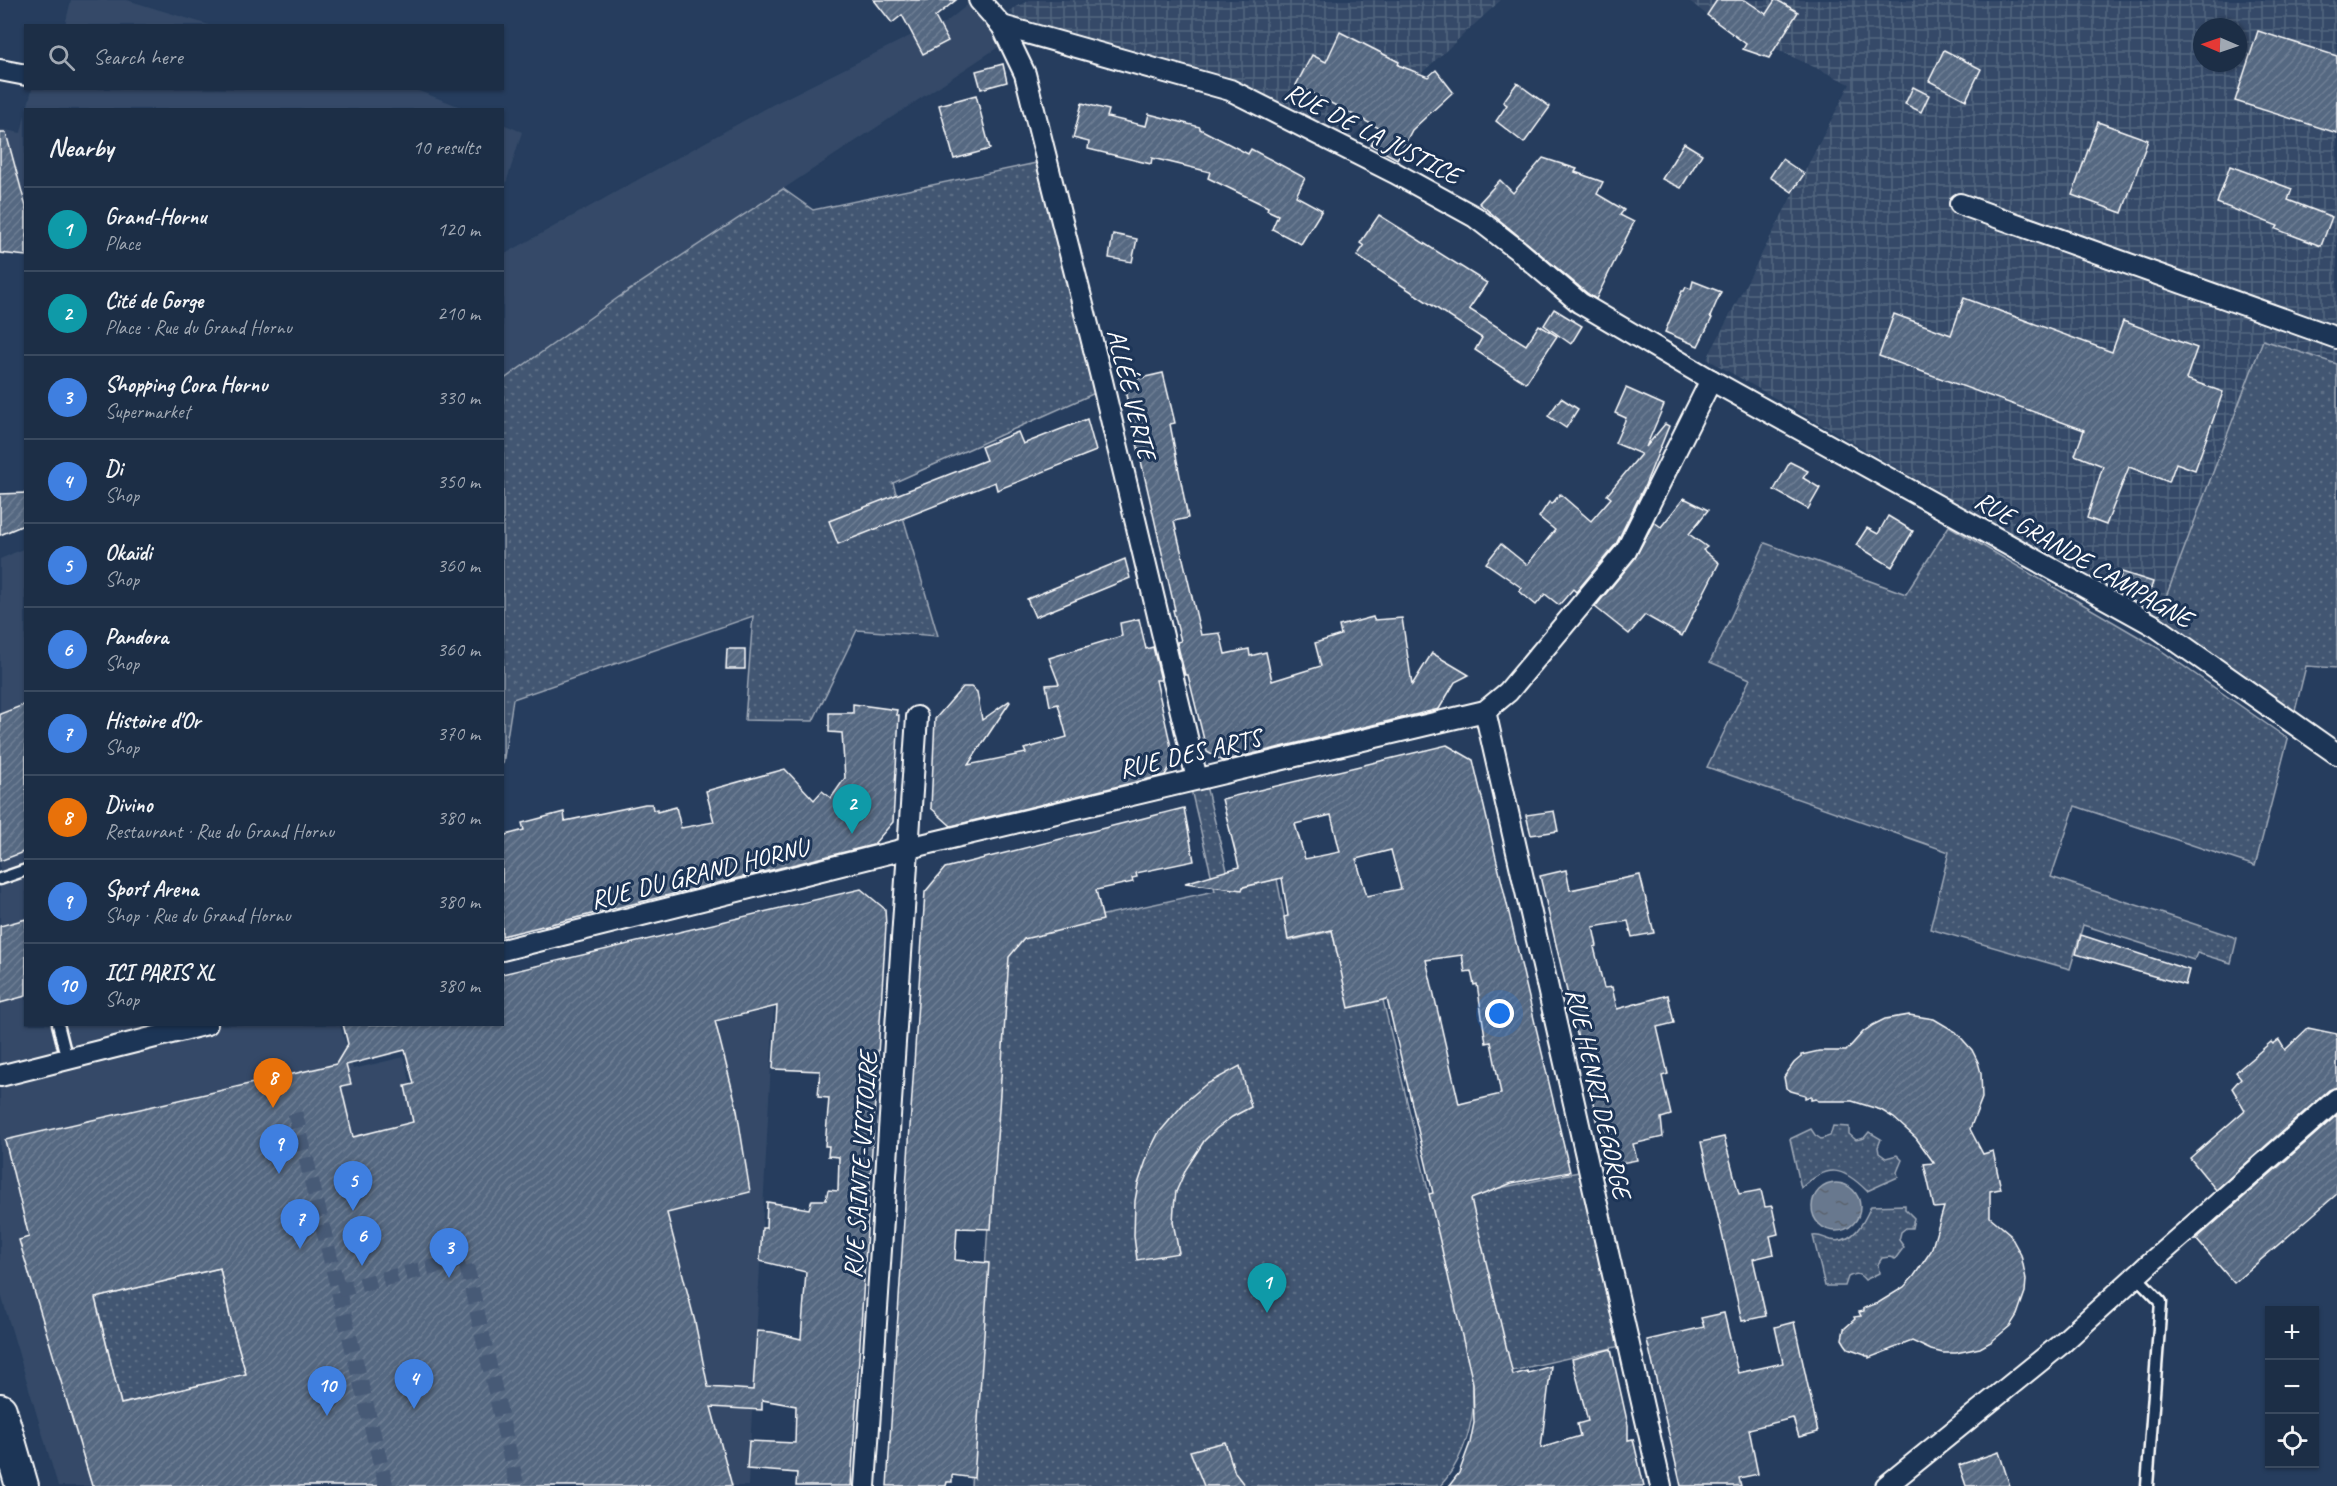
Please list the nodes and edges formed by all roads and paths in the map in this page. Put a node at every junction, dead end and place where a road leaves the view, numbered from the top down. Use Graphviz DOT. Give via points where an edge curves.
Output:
graph roads {
  1 [pos="980,0"];
  2 [pos="1002,26"];
  3 [pos="0,70"];
  4 [pos="24,75"];
  5 [pos="1960,204"];
  6 [pos="2337,338"];
  7 [pos="1711,380"];
  8 [pos="1794,426"];
  9 [pos="1485,711"];
  10 [pos="917,717"];
  11 [pos="2337,754"];
  12 [pos="1197,779"];
  13 [pos="909,848"];
  14 [pos="24,871"];
  15 [pos="0,879"];
  16 [pos="504,949"];
  17 [pos="59,1026"];
  18 [pos="199,1026"];
  19 [pos="68,1059"];
  20 [pos="0,1076"];
  21 [pos="2337,1099"];
  22 [pos="2142,1271"];
  23 [pos="0,1410"];
  24 [pos="22,1486"];
  25 [pos="865,1486"];
  26 [pos="1661,1486"];
  27 [pos="1886,1486"];
  28 [pos="2147,1486"];
  1 -- 2 [label="street"];
  2 -- 7 [label="street, RUE DE LA JUSTICE" via="1230,90 1475,217 1580,303"];
  2 -- 12 [label="street, ALLÉE VERTE" via="1025,74"];
  3 -- 4 [label="street"];
  5 -- 6 [label="street"];
  7 -- 8 [label="street, RUE DE LA JUSTICE"];
  7 -- 9 [label="street" via="1626,551 1508,692"];
  8 -- 11 [label="street, RUE GRANDE CAMPAGNE" via="2155,626"];
  9 -- 12 [label="street, RUE DES ARTS"];
  9 -- 26 [label="street, RUE HENRI DEGORGE"];
  10 -- 13 [label="street, RUE SAINTE-VICTOIRE"];
  12 -- 13 [label="street, RUE DES ARTS"];
  13 -- 16 [label="street, RUE DU GRAND HORNU"];
  13 -- 25 [label="street, RUE SAINTE-VICTOIRE"];
  14 -- 15 [label="lane"];
  17 -- 19 [label="lane"];
  18 -- 19 [label="street"];
  19 -- 20 [label="street"];
  21 -- 22 [label="street"];
  22 -- 27 [label="street" via="2060,1346"];
  22 -- 28 [label="lane" via="2161,1302"];
  23 -- 24 [label="main road"];
}
